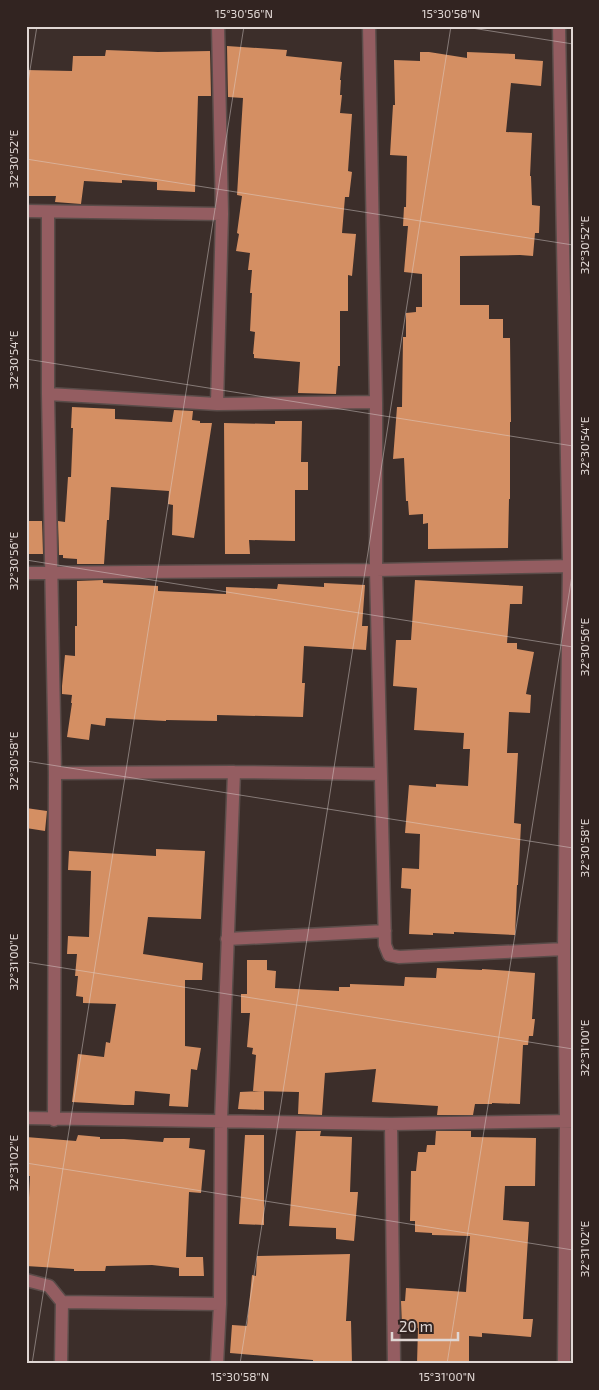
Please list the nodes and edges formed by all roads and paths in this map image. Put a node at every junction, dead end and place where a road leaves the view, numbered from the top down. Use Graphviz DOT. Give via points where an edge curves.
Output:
graph roads {
  1 [pos="218,26"];
  2 [pos="370,26"];
  3 [pos="559,26"];
  4 [pos="26,211"];
  5 [pos="48,212"];
  6 [pos="222,214"];
  7 [pos="48,394"];
  8 [pos="376,402"];
  9 [pos="217,404"];
  10 [pos="571,566"];
  11 [pos="376,570"];
  12 [pos="26,573"];
  13 [pos="51,574"];
  14 [pos="234,772"];
  15 [pos="55,773"];
  16 [pos="380,774"];
  17 [pos="385,932"];
  18 [pos="227,939"];
  19 [pos="564,949"];
  20 [pos="26,1118"];
  21 [pos="54,1120"];
  22 [pos="221,1121"];
  23 [pos="570,1121"];
  24 [pos="391,1124"];
  25 [pos="26,1280"];
  26 [pos="62,1302"];
  27 [pos="220,1304"];
  28 [pos="61,1364"];
  29 [pos="217,1364"];
  30 [pos="394,1364"];
  31 [pos="564,1364"];
  1 -- 6 [label="street"];
  2 -- 8 [label="street"];
  3 -- 10 [label="street"];
  4 -- 5 [label="street"];
  5 -- 6 [label="street"];
  5 -- 7 [label="street"];
  6 -- 9 [label="street"];
  7 -- 9 [label="street"];
  7 -- 13 [label="street"];
  8 -- 9 [label="street"];
  8 -- 11 [label="street"];
  10 -- 11 [label="street"];
  10 -- 19 [label="street"];
  11 -- 13 [label="street"];
  11 -- 16 [label="street"];
  12 -- 13 [label="street"];
  13 -- 15 [label="street"];
  14 -- 15 [label="street"];
  14 -- 16 [label="street"];
  14 -- 18 [label="street"];
  15 -- 21 [label="street"];
  16 -- 17 [label="street"];
  17 -- 18 [label="street"];
  17 -- 19 [label="street" via="389,955 400,957"];
  18 -- 22 [label="street"];
  19 -- 23 [label="street"];
  20 -- 21 [label="street"];
  21 -- 22 [label="street"];
  22 -- 24 [label="street"];
  22 -- 27 [label="street"];
  23 -- 24 [label="street"];
  23 -- 31 [label="street"];
  24 -- 30 [label="street"];
  25 -- 26 [label="street" via="49,1286"];
  26 -- 27 [label="street"];
  26 -- 28 [label="street"];
  27 -- 29 [label="street"];
}
